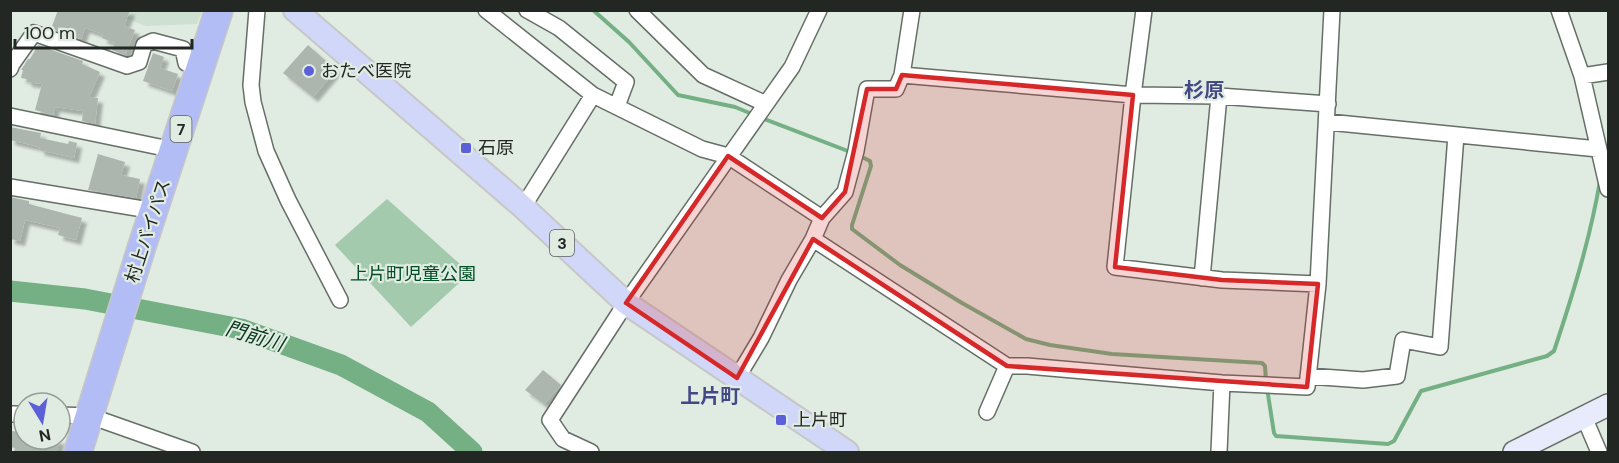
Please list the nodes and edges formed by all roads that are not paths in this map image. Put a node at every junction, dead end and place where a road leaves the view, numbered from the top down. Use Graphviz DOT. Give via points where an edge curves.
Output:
graph roads {
  1 [pos="219,10"];
  2 [pos="257,10"];
  3 [pos="486,10"];
  4 [pos="527,10"];
  5 [pos="637,10"];
  6 [pos="819,10"];
  7 [pos="912,10"];
  8 [pos="1144,10"];
  9 [pos="1332,10"];
  10 [pos="1559,10"];
  11 [pos="305,14"];
  12 [pos="503,16"];
  13 [pos="17,46"];
  14 [pos="200,68"];
  15 [pos="10,69"];
  16 [pos="1608,72"];
  17 [pos="902,75"];
  18 [pos="1582,76"];
  19 [pos="592,95"];
  20 [pos="1133,95"];
  21 [pos="1219,96"];
  22 [pos="766,104"];
  23 [pos="1328,104"];
  24 [pos="617,106"];
  25 [pos="10,117"];
  26 [pos="1328,122"];
  27 [pos="1456,135"];
  28 [pos="1598,149"];
  29 [pos="174,150"];
  30 [pos="728,156"];
  31 [pos="10,186"];
  32 [pos="1608,189"];
  33 [pos="523,207"];
  34 [pos="154,211"];
  35 [pos="822,218"];
  36 [pos="813,239"];
  37 [pos="1202,278"];
  38 [pos="1318,284"];
  39 [pos="340,300"];
  40 [pos="626,303"];
  41 [pos="1007,366"];
  42 [pos="1308,376"];
  43 [pos="737,378"];
  44 [pos="1222,383"];
  45 [pos="1608,405"];
  46 [pos="987,412"];
  47 [pos="91,413"];
  48 [pos="72,414"];
  49 [pos="1584,417"];
  50 [pos="78,453"];
  51 [pos="192,453"];
  52 [pos="591,453"];
  53 [pos="847,453"];
  54 [pos="1219,453"];
  55 [pos="1514,453"];
  56 [pos="1599,453"];
  1 -- 14 [label="highway, 村上バイパス / 7"];
  2 -- 39 [label="street" via="251,85 266,151"];
  3 -- 12 [label="street"];
  4 -- 24 [label="street" via="558,28 626,82"];
  5 -- 22 [label="street" via="703,75"];
  6 -- 22 [label="street" via="792,68"];
  7 -- 17 [label="street"];
  8 -- 20 [label="street"];
  9 -- 23 [label="street"];
  10 -- 18 [label="street"];
  11 -- 33 [label="main road, 3"];
  12 -- 19 [label="street"];
  13 -- 14 [label="street" via="34,33 127,66 139,62 144,45 153,41 183,49 186,63"];
  13 -- 15 [label="street"];
  14 -- 29 [label="highway, 村上バイパス / 7"];
  16 -- 18 [label="street"];
  17 -- 20 [label="street"];
  17 -- 35 [label="street" via="896,89 867,89 845,192"];
  18 -- 28 [label="street"];
  19 -- 24 [label="street"];
  19 -- 33 [label="street"];
  20 -- 21 [label="street"];
  20 -- 37 [label="street" via="1115,267"];
  21 -- 23 [label="street"];
  21 -- 37 [label="street"];
  22 -- 30 [label="street"];
  23 -- 26 [label="street"];
  24 -- 30 [label="street" via="702,148"];
  25 -- 29 [label="street"];
  26 -- 27 [label="street"];
  26 -- 38 [label="street"];
  27 -- 28 [label="street"];
  27 -- 42 [label="street" via="1440,347 1403,340 1397,376 1363,380"];
  28 -- 32 [label="street"];
  29 -- 34 [label="highway, 村上バイパス / 7"];
  30 -- 35 [label="street"];
  30 -- 40 [label="street"];
  31 -- 34 [label="street"];
  33 -- 40 [label="main road, 3"];
  34 -- 47 [label="highway, 村上バイパス / 7"];
  35 -- 36 [label="street"];
  36 -- 41 [label="street"];
  36 -- 43 [label="street"];
  37 -- 38 [label="street"];
  38 -- 42 [label="street"];
  40 -- 43 [label="main road, 3"];
  40 -- 52 [label="street" via="549,420 563,439"];
  41 -- 44 [label="street"];
  41 -- 46 [label="street"];
  42 -- 44 [label="street" via="1307,387"];
  43 -- 53 [label="main road, 3"];
  44 -- 54 [label="street"];
  45 -- 49 [label="main road"];
  47 -- 48 [label="street"];
  47 -- 50 [label="highway, 村上バイパス / 7"];
  47 -- 51 [label="street"];
  49 -- 55 [label="main road"];
  49 -- 56 [label="street"];
}
